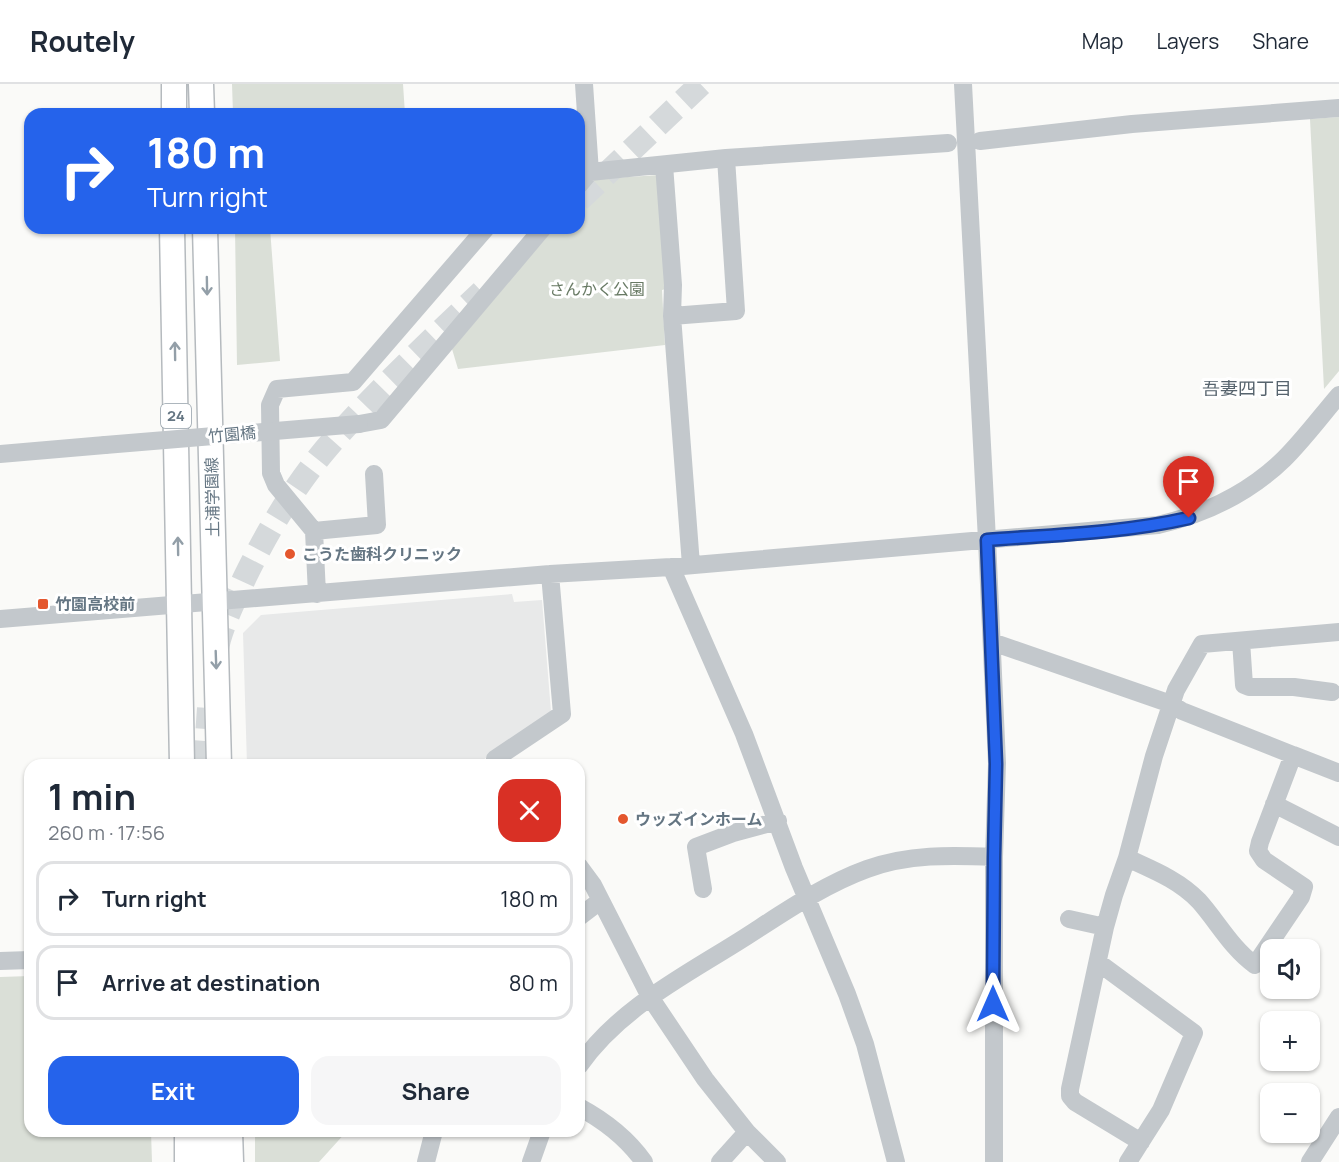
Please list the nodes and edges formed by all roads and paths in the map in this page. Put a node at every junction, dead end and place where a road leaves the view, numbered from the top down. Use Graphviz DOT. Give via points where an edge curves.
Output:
graph roads {
  1 [pos="174,84"];
  2 [pos="201,84"];
  3 [pos="584,84"];
  4 [pos="963,84"];
  5 [pos="174,108"];
  6 [pos="202,108"];
  7 [pos="584,108"];
  8 [pos="1339,108"];
  9 [pos="980,141"];
  10 [pos="948,143"];
  11 [pos="726,158"];
  12 [pos="664,165"];
  13 [pos="585,179"];
  14 [pos="172,234"];
  15 [pos="205,234"];
  16 [pos="481,234"];
  17 [pos="538,234"];
  18 [pos="672,316"];
  19 [pos="1339,395"];
  20 [pos="0,454"];
  21 [pos="374,474"];
  22 [pos="314,531"];
  23 [pos="987,540"];
  24 [pos="691,565"];
  25 [pos="671,567"];
  26 [pos="550,574"];
  27 [pos="317,594"];
  28 [pos="213,602"];
  29 [pos="179,604"];
  30 [pos="0,619"];
  31 [pos="1339,632"];
  32 [pos="1241,641"];
  33 [pos="992,642"];
  34 [pos="1332,693"];
  35 [pos="1171,704"];
  36 [pos="1293,755"];
  37 [pos="182,759"];
  38 [pos="219,759"];
  39 [pos="495,759"];
  40 [pos="1339,773"];
  41 [pos="1274,804"];
  42 [pos="778,820"];
  43 [pos="1339,837"];
  44 [pos="994,857"];
  45 [pos="1127,858"];
  46 [pos="585,874"];
  47 [pos="703,889"];
  48 [pos="806,899"];
  49 [pos="600,901"];
  50 [pos="585,912"];
  51 [pos="1069,920"];
  52 [pos="1105,927"];
  53 [pos="24,960"];
  54 [pos="0,961"];
  55 [pos="1099,963"];
  56 [pos="650,997"];
  57 [pos="585,1059"];
  58 [pos="585,1110"];
  59 [pos="1339,1117"];
  60 [pos="747,1132"];
  61 [pos="187,1137"];
  62 [pos="208,1137"];
  63 [pos="230,1137"];
  64 [pos="432,1137"];
  65 [pos="540,1137"];
  66 [pos="1141,1142"];
  67 [pos="187,1162"];
  68 [pos="209,1162"];
  69 [pos="231,1162"];
  70 [pos="426,1162"];
  71 [pos="531,1162"];
  72 [pos="644,1162"];
  73 [pos="720,1162"];
  74 [pos="777,1162"];
  75 [pos="896,1162"];
  76 [pos="994,1162"];
  77 [pos="1128,1162"];
  78 [pos="1310,1162"];
  1 -- 5 [label="main road"];
  2 -- 6 [label="main road"];
  3 -- 7 [label="street"];
  4 -- 23 [label="street"];
  8 -- 9 [label="street" via="1132,124"];
  10 -- 11 [label="street"];
  11 -- 12 [label="street"];
  11 -- 18 [label="street" via="736,311"];
  12 -- 13 [label="street"];
  12 -- 18 [label="street"];
  29 -- 14 [label="main road, 24, one-way"];
  15 -- 28 [label="main road, 土浦学園線 / 24, one-way"];
  16 -- 22 [label="street" via="352,382 277,389 270,405 271,473 276,485"];
  17 -- 20 [label="street, 竹園橋, bridge" via="381,420"];
  18 -- 24 [label="street"];
  19 -- 23 [label="street" via="1277,465 1227,500 1189,518 1129,529"];
  21 -- 22 [label="street" via="377,525"];
  22 -- 27 [label="street"];
  23 -- 24 [label="street"];
  23 -- 33 [label="street"];
  24 -- 25 [label="street"];
  25 -- 26 [label="street"];
  25 -- 42 [label="street"];
  26 -- 27 [label="street"];
  26 -- 39 [label="street" via="562,714"];
  27 -- 28 [label="street"];
  28 -- 29 [label="street"];
  28 -- 38 [label="main road, 土浦学園線 / 24, one-way"];
  29 -- 30 [label="street"];
  29 -- 37 [label="main road, 24"];
  31 -- 32 [label="street"];
  32 -- 34 [label="street" via="1244,685"];
  32 -- 35 [label="street" via="1202,644"];
  33 -- 35 [label="street"];
  33 -- 44 [label="street"];
  35 -- 36 [label="street"];
  35 -- 45 [label="street"];
  36 -- 40 [label="street"];
  36 -- 41 [label="street"];
  41 -- 43 [label="street"];
  41 -- 45 [label="street" via="1258,851 1264,860 1304,887 1255,964 1242,954 1198,900 1174,880"];
  42 -- 47 [label="street" via="696,846"];
  42 -- 48 [label="street"];
  44 -- 48 [label="street" via="894,861 867,869"];
  44 -- 76 [label="street"];
  45 -- 52 [label="street"];
  46 -- 49 [label="street"];
  48 -- 56 [label="street"];
  48 -- 75 [label="street" via="865,1044"];
  49 -- 50 [label="street"];
  49 -- 56 [label="street"];
  51 -- 52 [label="street"];
  52 -- 55 [label="street"];
  53 -- 54 [label="street"];
  55 -- 66 [label="street" via="1070,1096"];
  55 -- 66 [label="street" via="1194,1033 1161,1110"];
  56 -- 57 [label="street" via="614,1026"];
  56 -- 60 [label="street" via="705,1079"];
  58 -- 72 [label="street" via="603,1120"];
  59 -- 78 [label="street"];
  60 -- 73 [label="street"];
  60 -- 74 [label="street"];
  61 -- 67 [label="main road"];
  62 -- 68 [label="main road"];
  63 -- 69 [label="main road"];
  64 -- 70 [label="street"];
  65 -- 71 [label="street"];
  66 -- 77 [label="street"];
}
